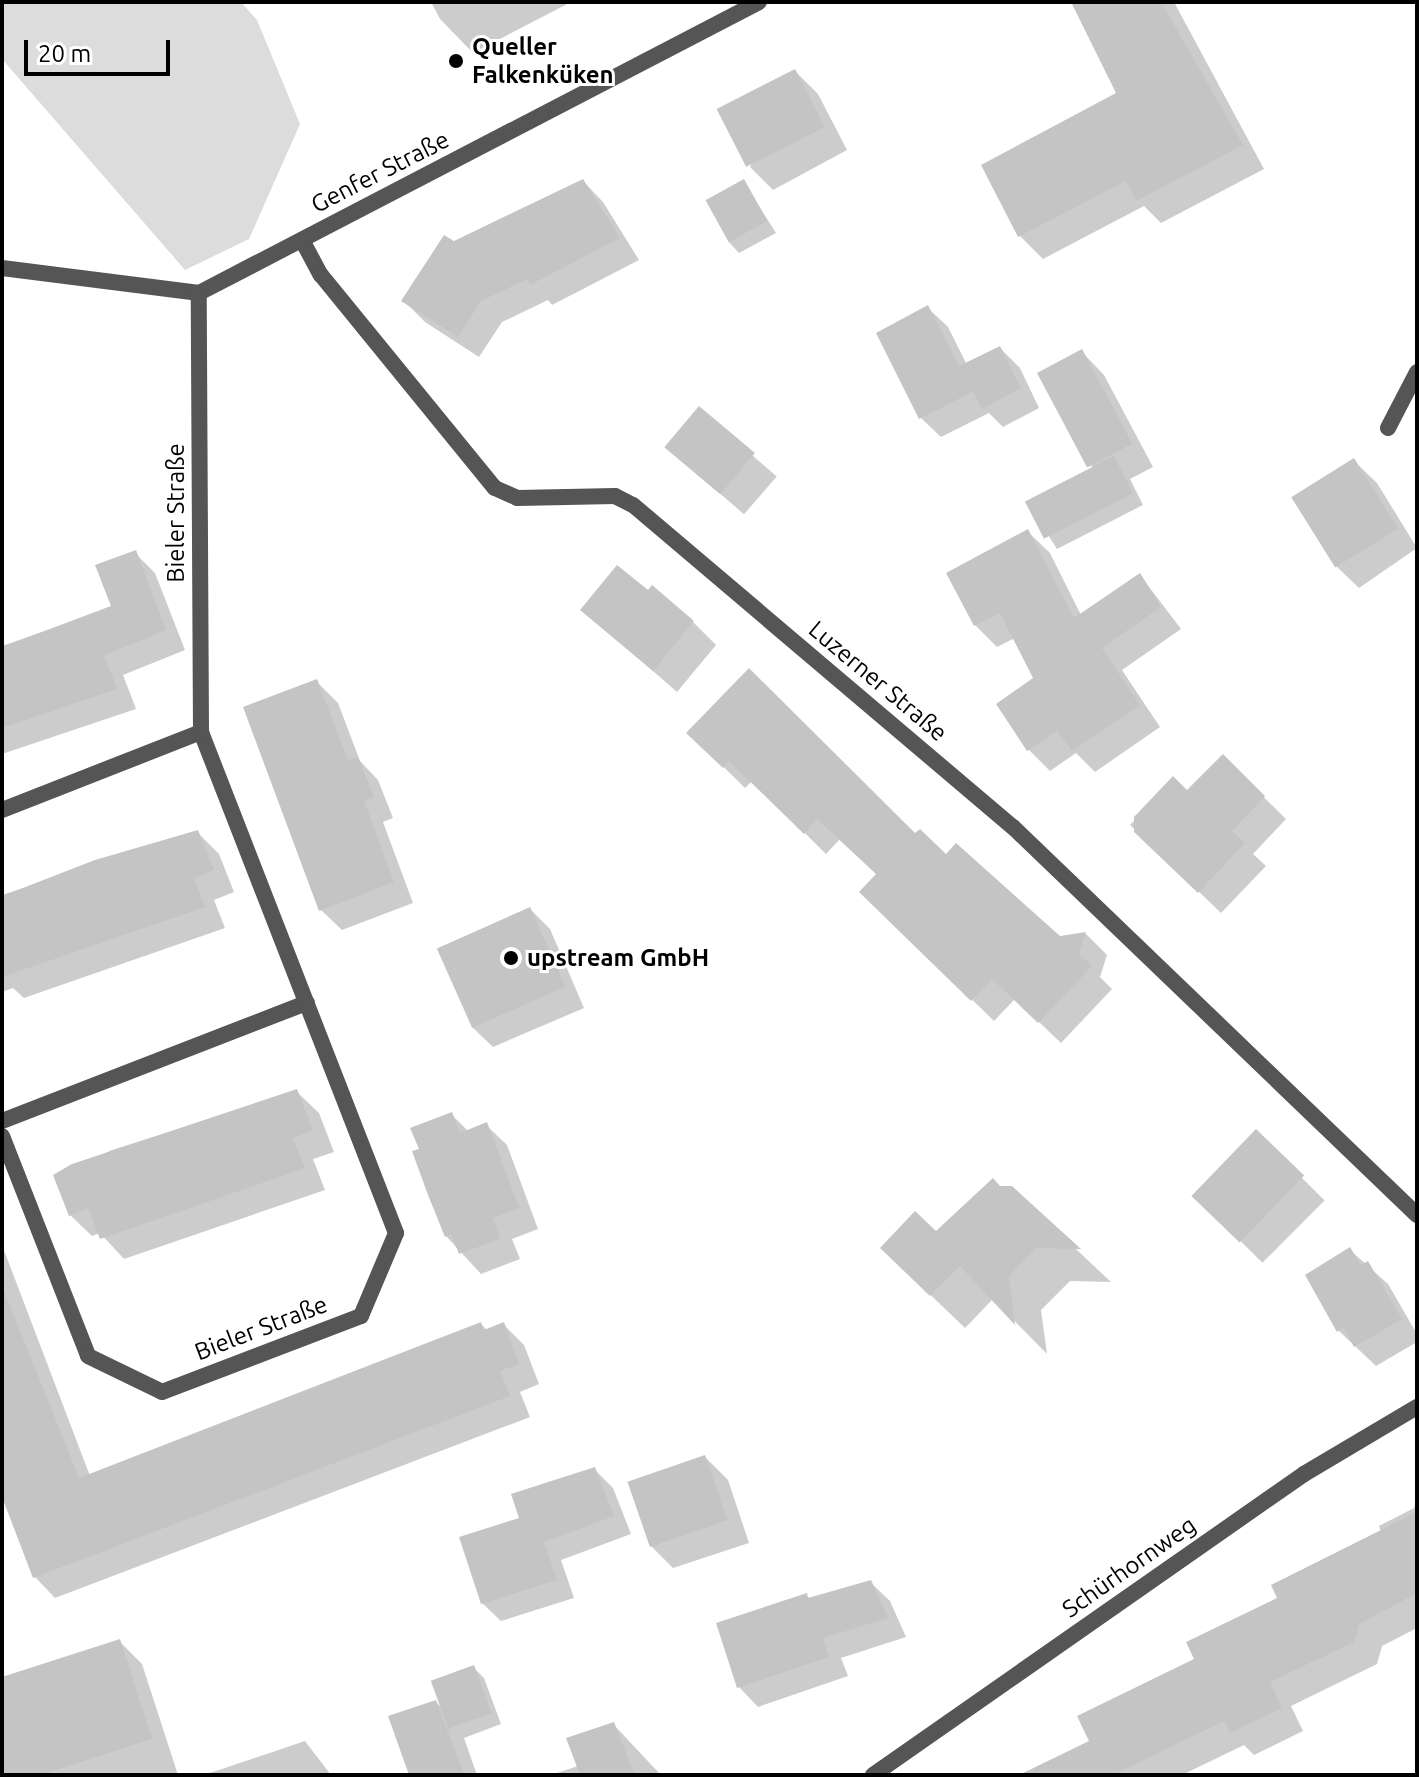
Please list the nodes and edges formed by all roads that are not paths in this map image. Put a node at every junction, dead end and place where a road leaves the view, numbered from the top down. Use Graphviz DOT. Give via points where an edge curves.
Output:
graph roads {
  1 [pos="759,2"];
  2 [pos="302,240"];
  3 [pos="2,268"];
  4 [pos="199,293"];
  5 [pos="1417,372"];
  6 [pos="1388,428"];
  7 [pos="201,732"];
  8 [pos="2,810"];
  9 [pos="307,1003"];
  10 [pos="2,1121"];
  11 [pos="2,1136"];
  12 [pos="1417,1215"];
  13 [pos="1417,1407"];
  14 [pos="873,1775"];
  1 -- 2 [label="street, Genfer Straße"];
  2 -- 4 [label="street, Genfer Straße"];
  2 -- 12 [label="street, Luzerner Straße" via="321,275 495,488 517,498 615,496 633,505 1013,827"];
  3 -- 4 [label="street"];
  4 -- 7 [label="street, Bieler Straße"];
  5 -- 6 [label="street"];
  7 -- 8 [label="street"];
  7 -- 9 [label="street, Bieler Straße"];
  9 -- 10 [label="street"];
  9 -- 11 [label="street, Bieler Straße" via="396,1233 361,1316 162,1392 88,1356"];
  13 -- 14 [label="street, Schürhornweg" via="1304,1474"];
}
